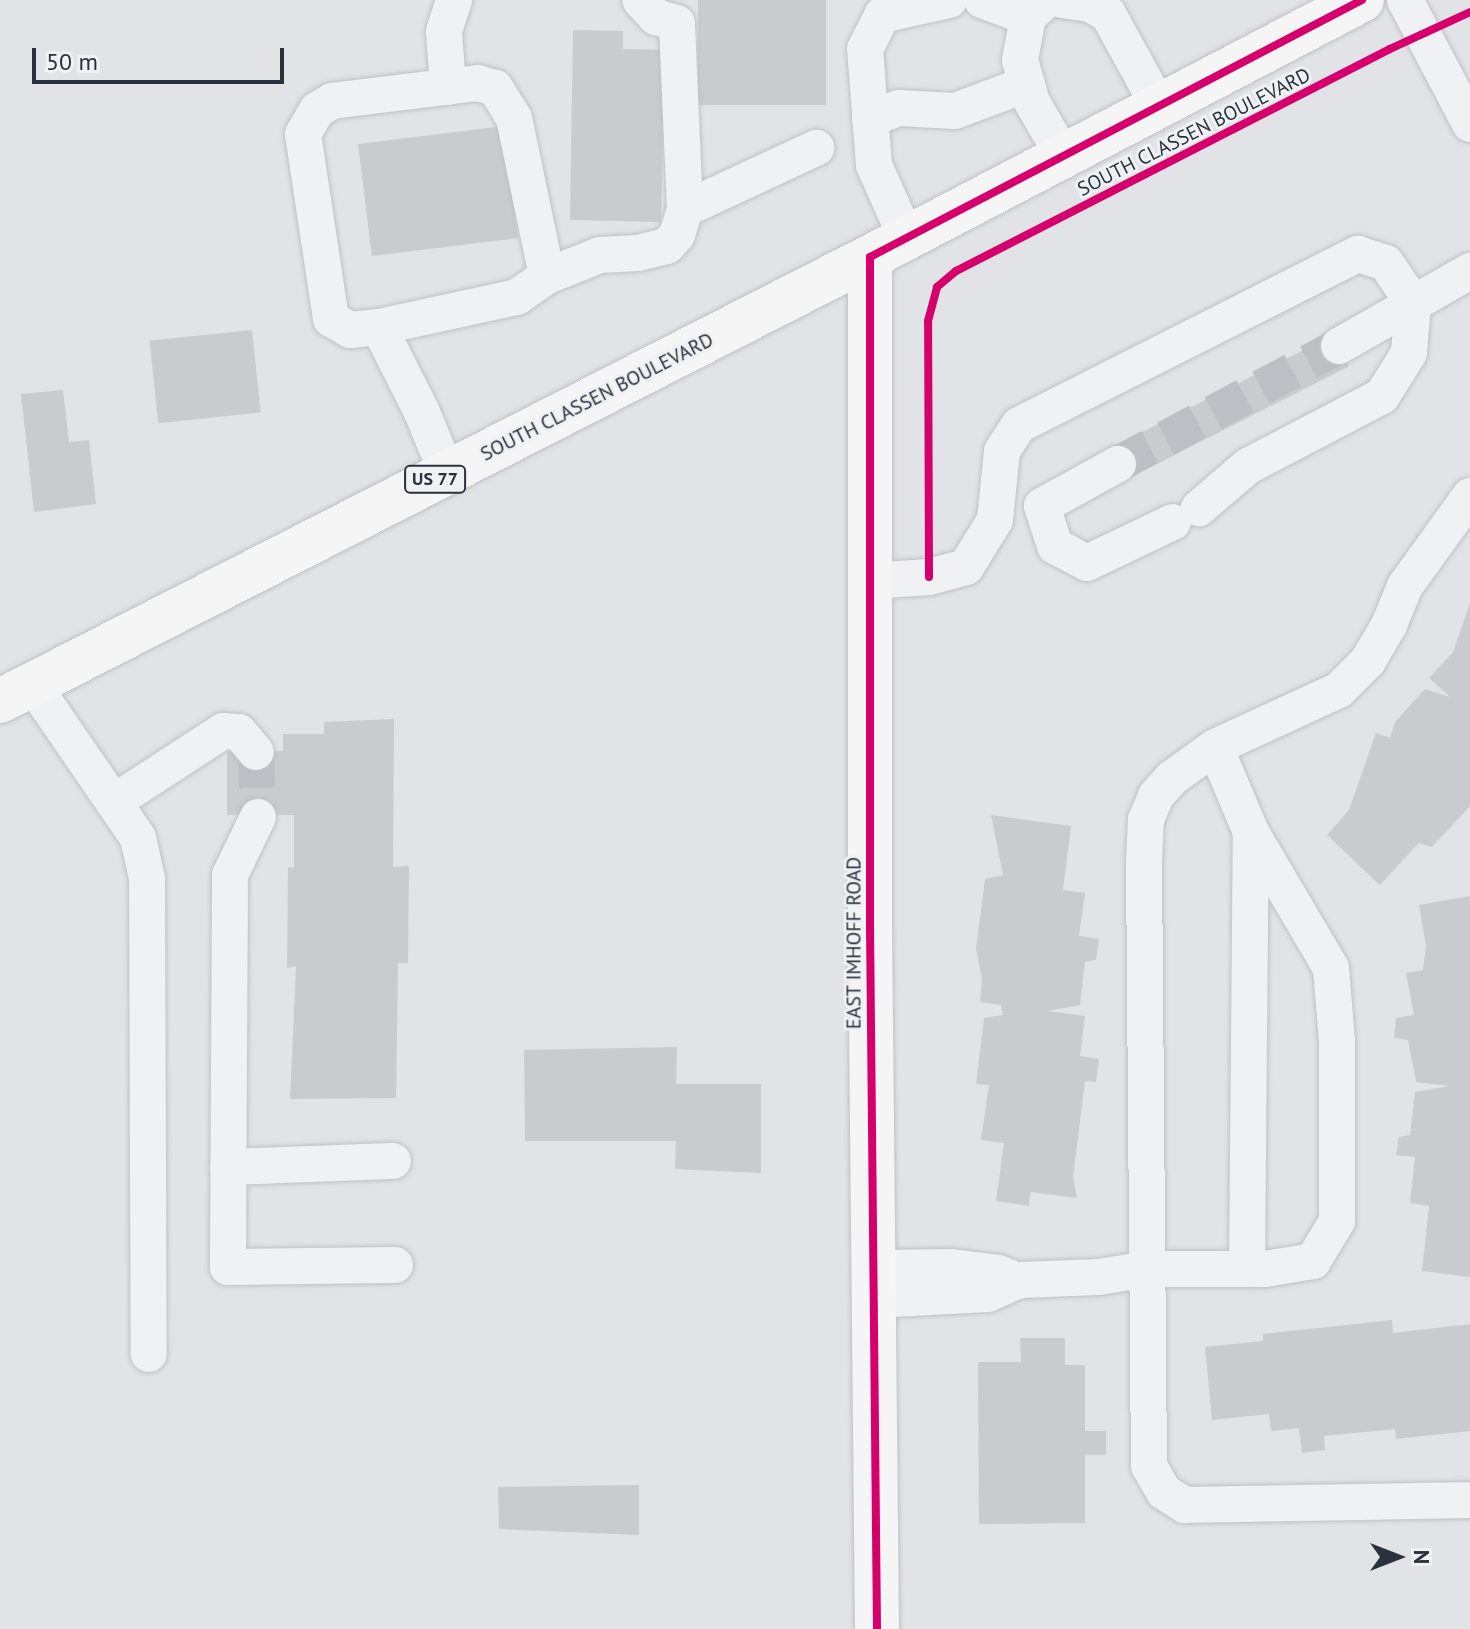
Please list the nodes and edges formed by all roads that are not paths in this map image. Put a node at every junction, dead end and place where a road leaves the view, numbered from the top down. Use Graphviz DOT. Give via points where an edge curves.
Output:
graph roads {
  1 [pos="454,0"];
  2 [pos="640,0"];
  3 [pos="949,0"];
  4 [pos="982,0"];
  5 [pos="1062,0"];
  6 [pos="1362,0"];
  7 [pos="1405,0"];
  8 [pos="881,8"];
  9 [pos="1037,9"];
  10 [pos="677,11"];
  11 [pos="1027,84"];
  12 [pos="448,87"];
  13 [pos="1158,105"];
  14 [pos="870,119"];
  15 [pos="1470,124"];
  16 [pos="816,148"];
  17 [pos="1062,154"];
  18 [pos="685,209"];
  19 [pos="888,247"];
  20 [pos="1470,271"];
  21 [pos="547,276"];
  22 [pos="1413,303"];
  23 [pos="379,327"];
  24 [pos="1339,346"];
  25 [pos="1118,464"];
  26 [pos="447,473"];
  27 [pos="1470,496"];
  28 [pos="870,581"];
  29 [pos="16,693"];
  30 [pos="1215,747"];
  31 [pos="256,752"];
  32 [pos="114,802"];
  33 [pos="258,817"];
  34 [pos="1251,832"];
  35 [pos="393,1161"];
  36 [pos="228,1167"];
  37 [pos="395,1265"];
  38 [pos="1147,1269"];
  39 [pos="1247,1269"];
  40 [pos="873,1284"];
  41 [pos="149,1354"];
  42 [pos="1470,1500"];
  43 [pos="877,1629"];
  1 -- 12 [label="lane" via="444,31"];
  2 -- 10 [label="lane" via="656,17"];
  3 -- 8 [label="lane"];
  4 -- 9 [label="lane"];
  5 -- 13 [label="lane" via="1090,4 1108,14"];
  6 -- 13 [label="main road, SOUTH CLASSEN BOULEVARD / US 77"];
  7 -- 15 [label="lane"];
  8 -- 14 [label="lane" via="865,49"];
  9 -- 11 [label="lane" via="1020,60"];
  10 -- 18 [label="lane"];
  11 -- 14 [label="lane" via="955,111 899,108"];
  11 -- 17 [label="lane"];
  12 -- 21 [label="lane" via="478,83 495,88 507,101"];
  12 -- 23 [label="lane" via="332,101 317,110 303,134 331,319 350,330"];
  13 -- 17 [label="main road, SOUTH CLASSEN BOULEVARD / US 77"];
  14 -- 19 [label="lane"];
  16 -- 18 [label="lane"];
  17 -- 19 [label="main road, SOUTH CLASSEN BOULEVARD / US 77"];
  18 -- 21 [label="lane" via="677,235 667,246 600,255"];
  19 -- 26 [label="main road, SOUTH CLASSEN BOULEVARD / US 77"];
  19 -- 28 [label="main road, EAST IMHOFF ROAD"];
  20 -- 22 [label="lane"];
  21 -- 23 [label="lane" via="517,297"];
  22 -- 24 [label="lane"];
  22 -- 25 [label="lane" via="1409,353 1382,396 1248,466 1186,515 1087,563 1055,546 1042,506"];
  22 -- 28 [label="lane" via="1386,263 1358,254 1019,425 1002,451 995,520 966,567 929,577"];
  23 -- 26 [label="lane"];
  26 -- 29 [label="main road, SOUTH CLASSEN BOULEVARD / US 77"];
  27 -- 30 [label="lane" via="1405,586 1368,661 1339,690"];
  28 -- 40 [label="main road, EAST IMHOFF ROAD"];
  29 -- 32 [label="lane"];
  30 -- 34 [label="lane"];
  30 -- 38 [label="lane" via="1172,778 1146,819"];
  31 -- 32 [label="lane" via="239,732 223,731"];
  32 -- 41 [label="lane" via="138,838 147,878"];
  33 -- 36 [label="lane" via="230,875"];
  34 -- 39 [label="lane"];
  34 -- 39 [label="lane" via="1331,968 1338,1127 1337,1221 1313,1261"];
  35 -- 36 [label="lane"];
  36 -- 37 [label="lane" via="228,1267"];
  38 -- 39 [label="lane"];
  38 -- 40 [label="lane" via="1018,1281 951,1267"];
  38 -- 42 [label="lane" via="1149,1466 1164,1492 1185,1505"];
  40 -- 43 [label="main road, EAST IMHOFF ROAD"];
}
